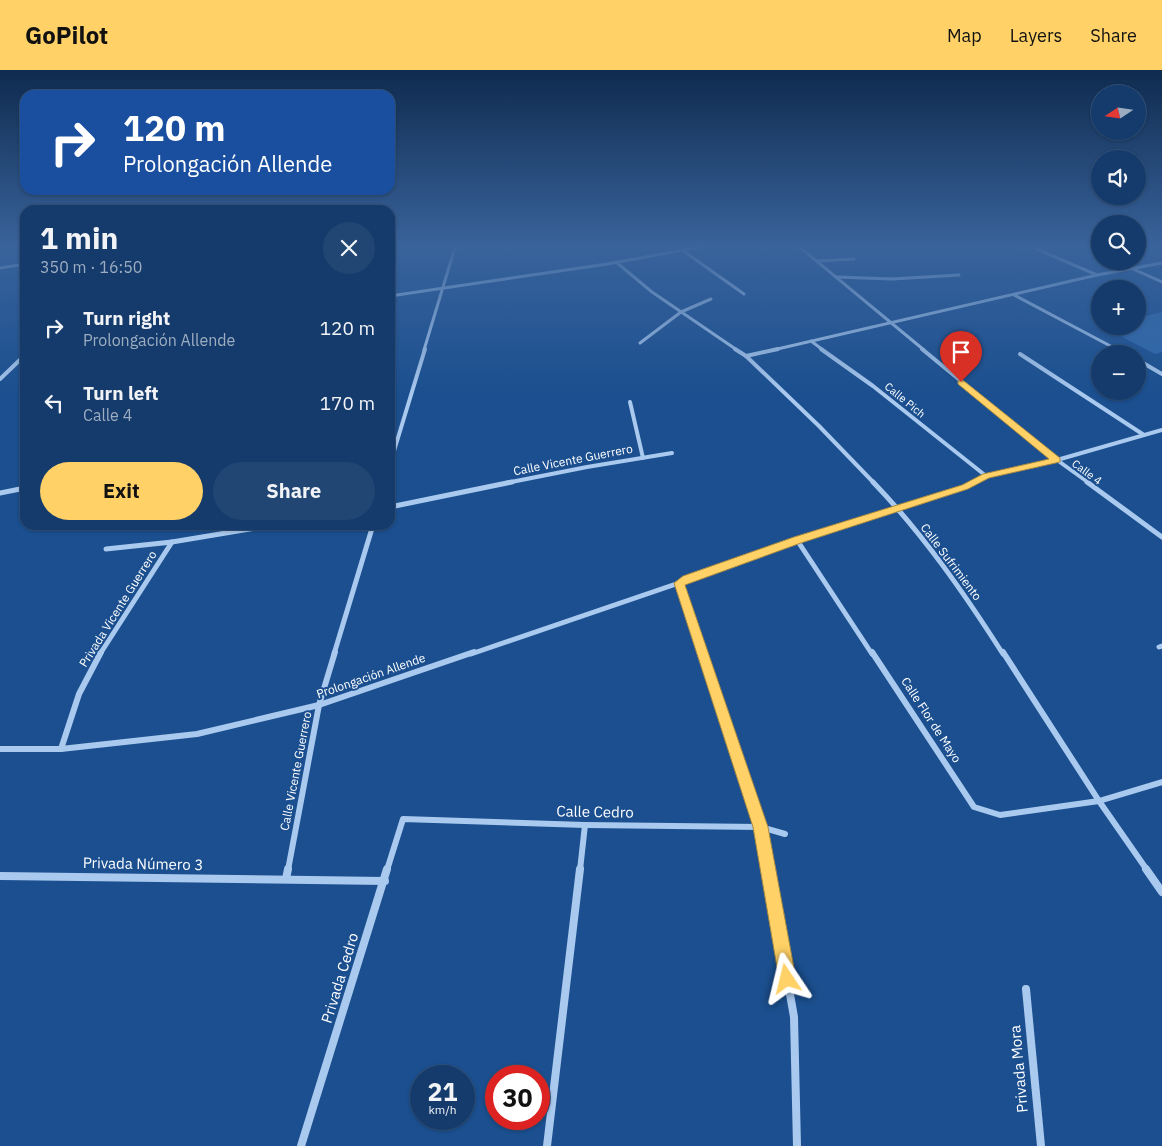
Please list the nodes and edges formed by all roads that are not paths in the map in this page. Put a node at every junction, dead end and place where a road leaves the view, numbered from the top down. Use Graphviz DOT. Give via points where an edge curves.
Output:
graph roads {
  1 [pos="441,294"];
  2 [pos="655,294"];
  3 [pos="856,294"];
  4 [pos="1013,294"];
  5 [pos="711,299"];
  6 [pos="681,312"];
  7 [pos="888,322"];
  8 [pos="811,341"];
  9 [pos="640,343"];
  10 [pos="1109,345"];
  11 [pos="1020,354"];
  12 [pos="746,356"];
  13 [pos="20,360"];
  14 [pos="1146,365"];
  15 [pos="1162,374"];
  16 [pos="0,379"];
  17 [pos="630,402"];
  18 [pos="1162,430"];
  19 [pos="1144,435"];
  20 [pos="395,447"];
  21 [pos="672,453"];
  22 [pos="643,458"];
  23 [pos="1056,460"];
  24 [pos="986,476"];
  25 [pos="20,489"];
  26 [pos="0,493"];
  27 [pos="395,506"];
  28 [pos="899,509"];
  29 [pos="244,530"];
  30 [pos="372,530"];
  31 [pos="1162,537"];
  32 [pos="798,540"];
  33 [pos="172,542"];
  34 [pos="106,549"];
  35 [pos="679,583"];
  36 [pos="319,705"];
  37 [pos="0,749"];
  38 [pos="60,749"];
  39 [pos="1162,782"];
  40 [pos="1099,800"];
  41 [pos="403,819"];
  42 [pos="585,825"];
  43 [pos="760,827"];
  44 [pos="785,834"];
  45 [pos="0,876"];
  46 [pos="286,879"];
  47 [pos="385,881"];
  48 [pos="1162,892"];
  49 [pos="1026,989"];
  50 [pos="301,1146"];
  51 [pos="548,1146"];
  52 [pos="797,1146"];
  53 [pos="1041,1146"];
  1 -- 20 [label="street"];
  2 -- 6 [label="street, Calle Sufrimiento"];
  3 -- 7 [label="street, Calle 4"];
  4 -- 7 [label="street"];
  4 -- 10 [label="street"];
  5 -- 6 [label="street"];
  6 -- 9 [label="street"];
  6 -- 12 [label="street, Calle Sufrimiento"];
  7 -- 8 [label="street"];
  7 -- 23 [label="street, Calle 4"];
  8 -- 12 [label="street"];
  8 -- 24 [label="street, Calle Pich" via="874,386"];
  11 -- 19 [label="street"];
  12 -- 28 [label="street, Calle Sufrimiento"];
  13 -- 16 [label="street"];
  14 -- 15 [label="street"];
  17 -- 22 [label="street"];
  18 -- 19 [label="street, Prolongación Allende"];
  19 -- 23 [label="street, Prolongación Allende"];
  21 -- 22 [label="street, Calle Vicente Guerrero"];
  22 -- 27 [label="street, Calle Vicente Guerrero"];
  23 -- 24 [label="street, Prolongación Allende"];
  23 -- 31 [label="street, Calle 4"];
  24 -- 28 [label="street, Prolongación Allende" via="965,487"];
  25 -- 26 [label="street"];
  28 -- 32 [label="street, Prolongación Allende"];
  28 -- 40 [label="street, Calle Sufrimiento" via="964,593"];
  29 -- 33 [label="street"];
  30 -- 36 [label="street, Calle Vicente Guerrero"];
  32 -- 35 [label="street, Prolongación Allende"];
  32 -- 40 [label="street, Calle Flor de Mayo" via="974,807 1000,815"];
  33 -- 34 [label="street, Privada Vicente Guerrero"];
  33 -- 38 [label="street, Privada Vicente Guerrero" via="113,633 83,688"];
  35 -- 36 [label="street, Prolongación Allende"];
  35 -- 43 [label="street"];
  36 -- 38 [label="street, Prolongación Allende" via="197,734"];
  36 -- 46 [label="street, Calle Vicente Guerrero"];
  37 -- 38 [label="street, Prolongación Allende"];
  39 -- 40 [label="street, Calle Flor de Mayo"];
  40 -- 48 [label="street, Calle Sufrimiento"];
  41 -- 42 [label="street, Calle Cedro"];
  41 -- 47 [label="street, Privada Cedro"];
  42 -- 43 [label="street, Calle Cedro"];
  42 -- 51 [label="street"];
  43 -- 44 [label="street, Calle Cedro"];
  43 -- 52 [label="street" via="794,1017"];
  45 -- 46 [label="street, Privada Número 3"];
  46 -- 47 [label="street, Privada Número 3"];
  47 -- 50 [label="street, Privada Cedro"];
  49 -- 53 [label="street, Privada Mora"];
}
